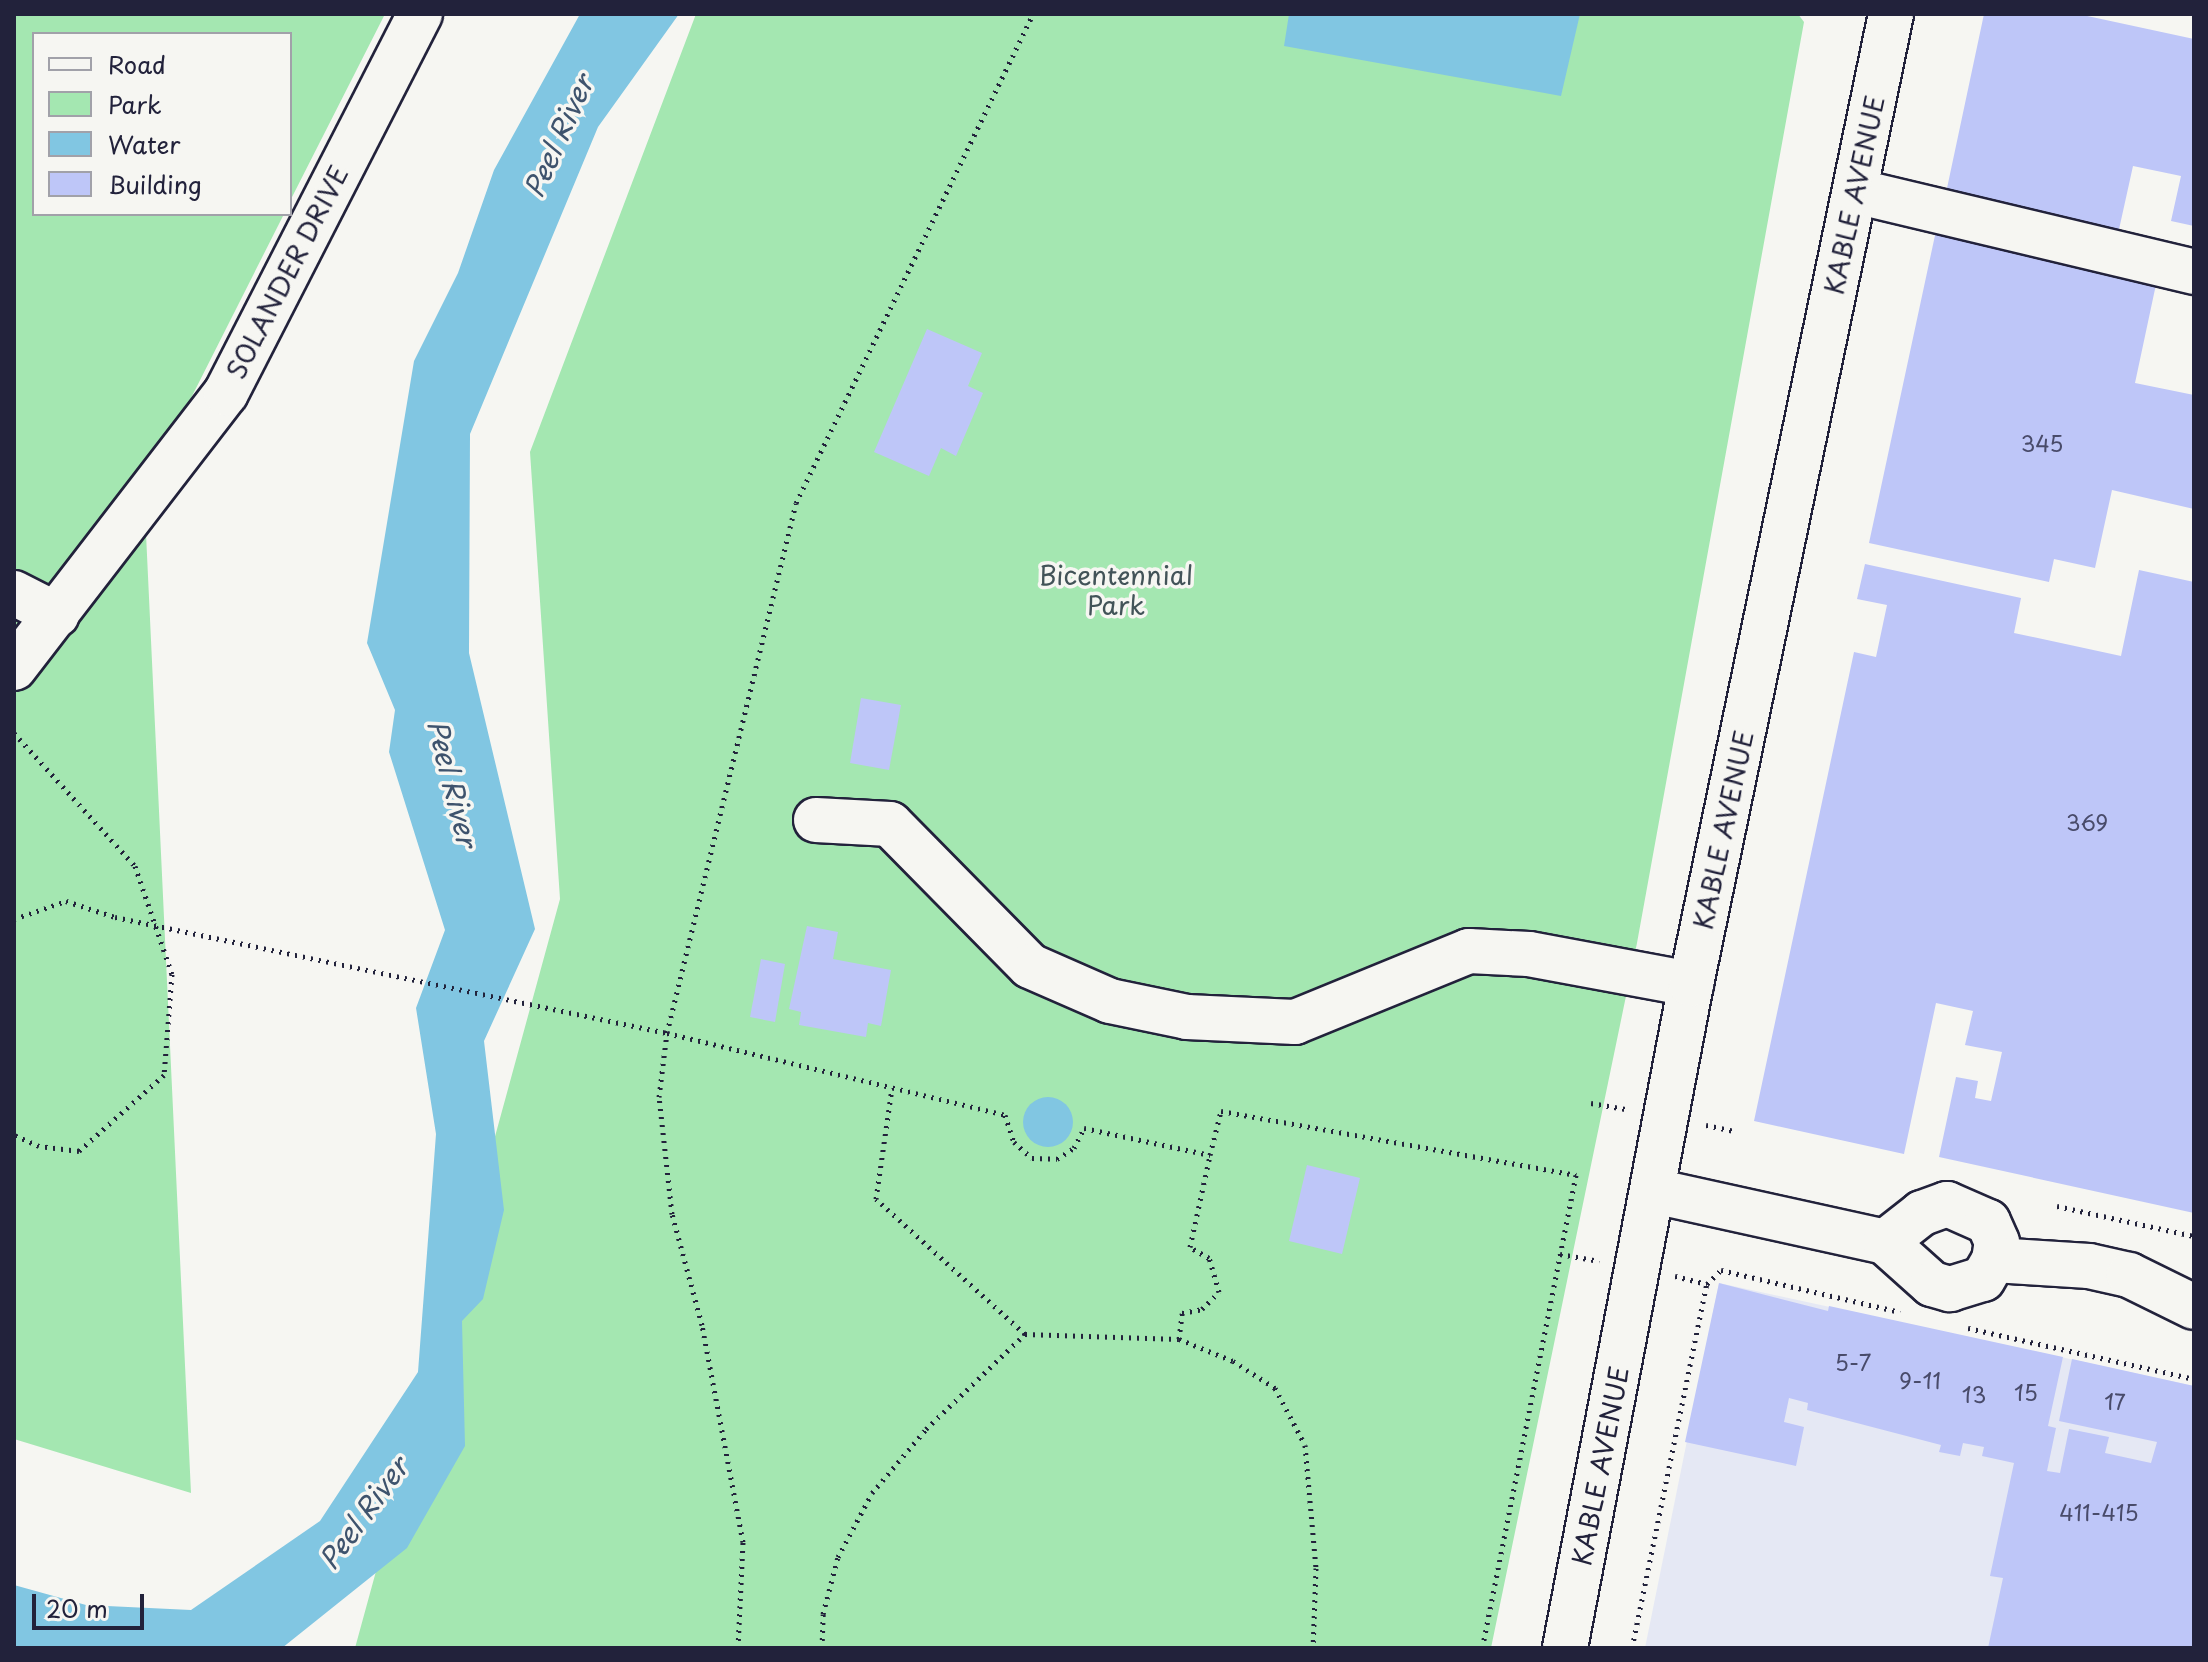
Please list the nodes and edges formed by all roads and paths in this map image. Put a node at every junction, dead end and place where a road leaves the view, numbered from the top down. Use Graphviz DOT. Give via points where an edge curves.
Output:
graph roads {
  1 [pos="420,14"];
  2 [pos="1891,14"];
  3 [pos="1855,191"];
  4 [pos="2194,272"];
  5 [pos="14,593"];
  6 [pos="57,615"];
  7 [pos="14,668"];
  8 [pos="14,733"];
  9 [pos="816,820"];
  10 [pos="14,919"];
  11 [pos="1691,984"];
  12 [pos="892,1088"];
  13 [pos="1591,1103"];
  14 [pos="1603,1105"];
  15 [pos="14,1135"];
  16 [pos="1210,1155"];
  17 [pos="1654,1191"];
  18 [pos="2057,1206"];
  19 [pos="2194,1236"];
  20 [pos="1885,1242"];
  21 [pos="1560,1254"];
  22 [pos="1994,1260"];
  23 [pos="1607,1262"];
  24 [pos="1670,1275"];
  25 [pos="1707,1284"];
  26 [pos="2194,1307"];
  27 [pos="1904,1313"];
  28 [pos="1966,1327"];
  29 [pos="1025,1334"];
  30 [pos="1179,1339"];
  31 [pos="2194,1379"];
  32 [pos="822,1648"];
  33 [pos="1313,1648"];
  34 [pos="1482,1648"];
  35 [pos="1565,1648"];
  36 [pos="1632,1648"];
  1 -- 6 [label="street, SOLANDER DRIVE" via="226,393"];
  2 -- 3 [label="street, KABLE AVENUE"];
  3 -- 4 [label="street"];
  3 -- 11 [label="street, KABLE AVENUE"];
  5 -- 6 [label="street"];
  6 -- 7 [label="street, SOLANDER DRIVE"];
  8 -- 15 [label="path" via="135,866 172,974 164,1075 79,1151 39,1146"];
  9 -- 11 [label="street" via="890,824 1030,966 1110,1001 1187,1017 1295,1022 1469,951 1529,954"];
  10 -- 12 [label="path, bridge" via="66,901 115,917 667,1033"];
  11 -- 17 [label="street, KABLE AVENUE"];
  12 -- 16 [label="path" via="1005,1115 1014,1142 1032,1158 1057,1159 1074,1148 1084,1128"];
  12 -- 29 [label="path" via="876,1199"];
  13 -- 14 [label="path"];
  16 -- 21 [label="path" via="1221,1111 1576,1175"];
  16 -- 30 [label="path" via="1190,1247 1209,1258 1219,1292 1202,1309 1182,1313"];
  17 -- 20 [label="street"];
  17 -- 35 [label="street, KABLE AVENUE"];
  18 -- 19 [label="path"];
  20 -- 22 [label="street" via="1932,1284 1950,1289 1983,1279"];
  20 -- 22 [label="street" via="1922,1213 1947,1204 1988,1222 1997,1242"];
  21 -- 23 [label="path"];
  21 -- 34 [label="path"];
  22 -- 26 [label="street" via="2089,1266 2129,1275"];
  24 -- 25 [label="path"];
  25 -- 27 [label="path" via="1721,1270"];
  25 -- 36 [label="path"];
  28 -- 31 [label="path"];
  29 -- 30 [label="path"];
  29 -- 32 [label="path" via="926,1429 872,1493 838,1557 823,1614"];
  30 -- 33 [label="path" via="1233,1361 1275,1388 1305,1445 1316,1568"];
}
